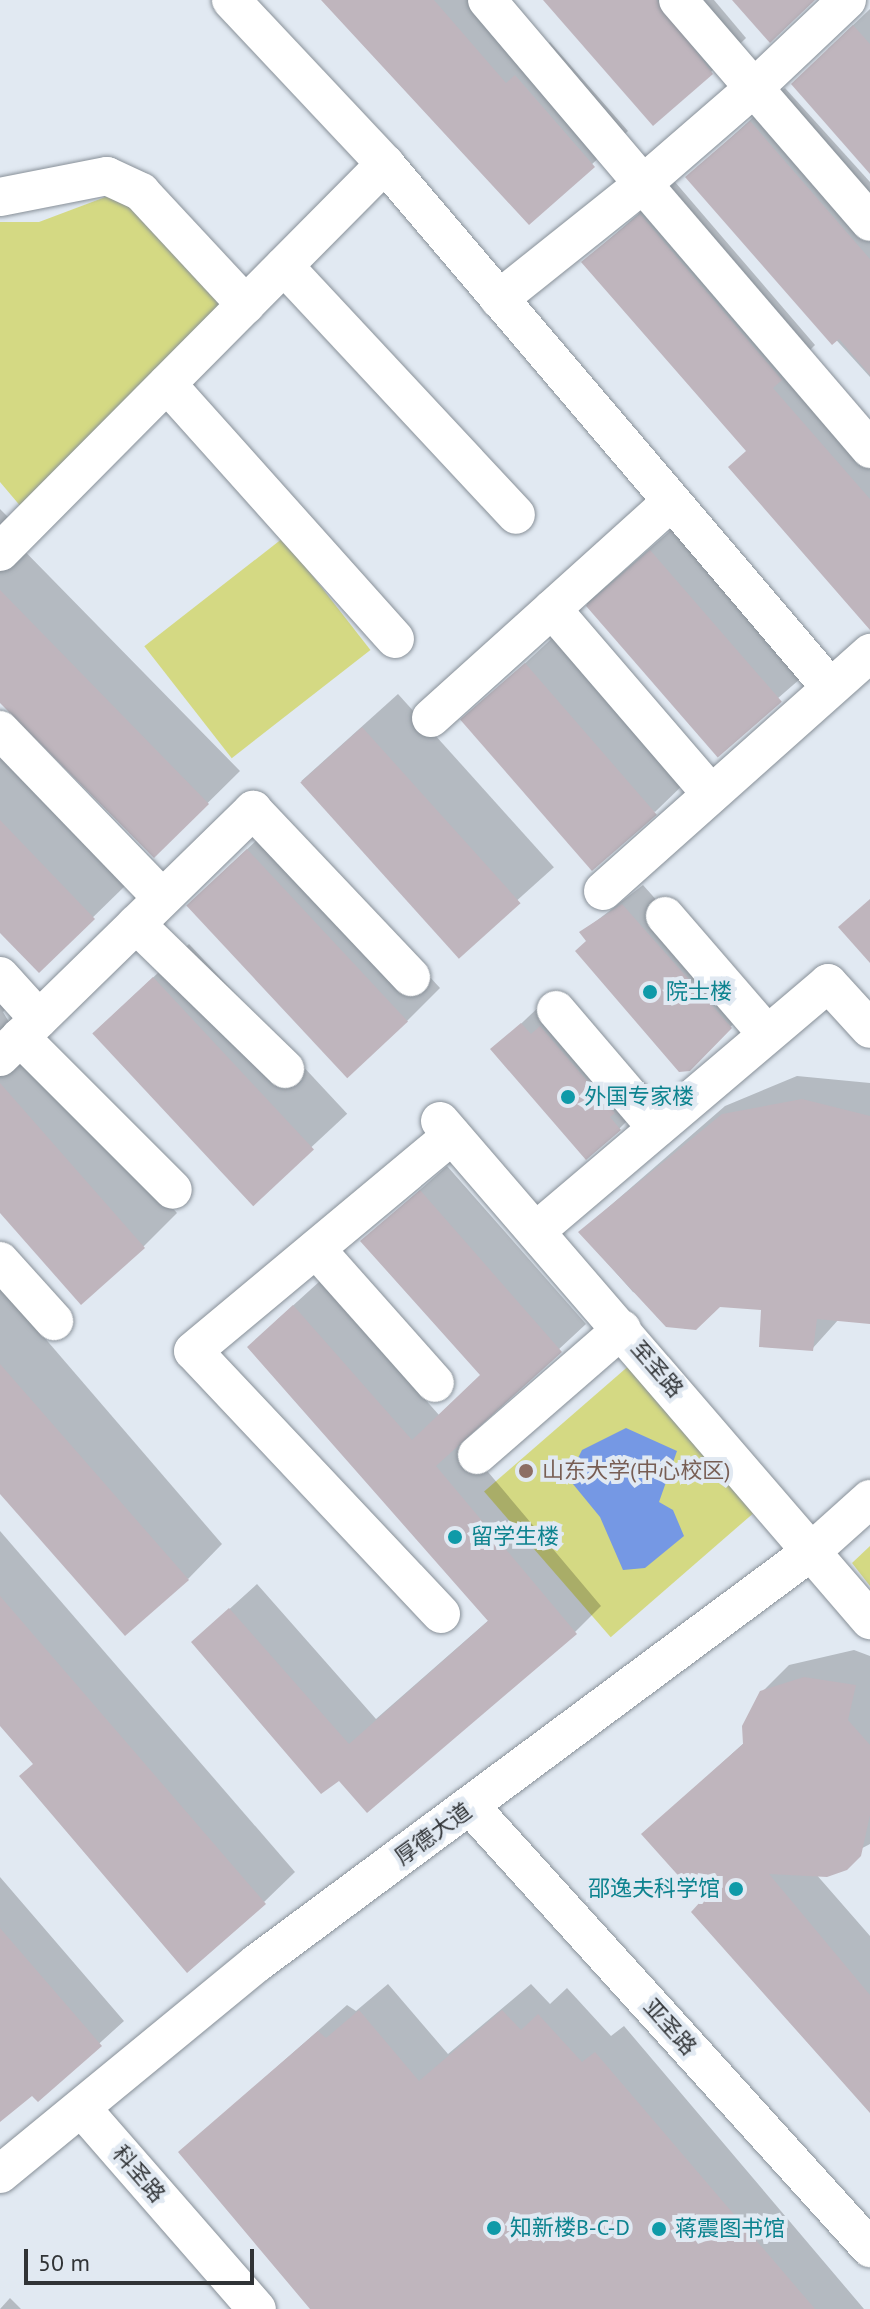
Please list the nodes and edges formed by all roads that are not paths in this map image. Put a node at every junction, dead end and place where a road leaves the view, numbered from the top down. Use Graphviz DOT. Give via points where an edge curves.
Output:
graph roads {
  1 [pos="231,0"];
  2 [pos="487,0"];
  3 [pos="678,0"];
  4 [pos="847,0"];
  5 [pos="754,88"];
  6 [pos="385,164"];
  7 [pos="643,184"];
  8 [pos="0,197"];
  9 [pos="870,222"];
  10 [pos="284,266"];
  11 [pos="499,299"];
  12 [pos="246,305"];
  13 [pos="167,384"];
  14 [pos="870,449"];
  15 [pos="672,501"];
  16 [pos="516,515"];
  17 [pos="0,552"];
  18 [pos="552,609"];
  19 [pos="395,639"];
  20 [pos="870,653"];
  21 [pos="830,687"];
  22 [pos="431,718"];
  23 [pos="0,730"];
  24 [pos="711,794"];
  25 [pos="603,891"];
  26 [pos="149,911"];
  27 [pos="665,916"];
  28 [pos="0,976"];
  29 [pos="411,977"];
  30 [pos="556,1010"];
  31 [pos="870,1029"];
  32 [pos="767,1034"];
  33 [pos="20,1038"];
  34 [pos="285,1069"];
  35 [pos="656,1127"];
  36 [pos="173,1190"];
  37 [pos="536,1231"];
  38 [pos="316,1249"];
  39 [pos="0,1261"];
  40 [pos="54,1321"];
  41 [pos="622,1329"];
  42 [pos="435,1383"];
  43 [pos="477,1455"];
  44 [pos="870,1499"];
  45 [pos="812,1551"];
  46 [pos="441,1614"];
  47 [pos="870,1620"];
  48 [pos="471,1807"];
  49 [pos="84,2111"];
  50 [pos="0,2174"];
  51 [pos="870,2248"];
  52 [pos="257,2309"];
  1 -- 6 [label="street"];
  2 -- 7 [label="street"];
  3 -- 5 [label="street"];
  4 -- 5 [label="street"];
  5 -- 7 [label="street"];
  5 -- 9 [label="street"];
  6 -- 10 [label="street"];
  6 -- 11 [label="street"];
  7 -- 11 [label="street"];
  7 -- 14 [label="street"];
  8 -- 12 [label="street" via="107,176 141,192"];
  10 -- 12 [label="street"];
  10 -- 16 [label="street"];
  11 -- 15 [label="street"];
  12 -- 13 [label="street"];
  13 -- 17 [label="street"];
  13 -- 19 [label="street"];
  15 -- 18 [label="street"];
  15 -- 21 [label="street"];
  18 -- 22 [label="street"];
  18 -- 24 [label="street"];
  20 -- 21 [label="street"];
  21 -- 24 [label="street"];
  23 -- 26 [label="street"];
  24 -- 25 [label="street"];
  26 -- 29 [label="street" via="253,810"];
  26 -- 33 [label="street"];
  26 -- 34 [label="street"];
  27 -- 32 [label="street"];
  28 -- 33 [label="street"];
  30 -- 35 [label="street"];
  31 -- 32 [label="street" via="828,983"];
  32 -- 35 [label="street"];
  33 -- 36 [label="street"];
  35 -- 37 [label="street"];
  37 -- 38 [label="street, 至圣路" via="446,1128"];
  37 -- 41 [label="street, 至圣路"];
  38 -- 42 [label="street"];
  38 -- 46 [label="street" via="193,1351"];
  39 -- 40 [label="street"];
  41 -- 43 [label="street"];
  41 -- 45 [label="street, 至圣路"];
  44 -- 45 [label="street, 厚德大道"];
  45 -- 47 [label="street, 至圣路"];
  45 -- 48 [label="street, 厚德大道"];
  48 -- 49 [label="street, 厚德大道" via="257,1963"];
  48 -- 51 [label="street, 亚圣路"];
  49 -- 50 [label="street, 厚德大道"];
  49 -- 52 [label="street, 科圣路"];
}
